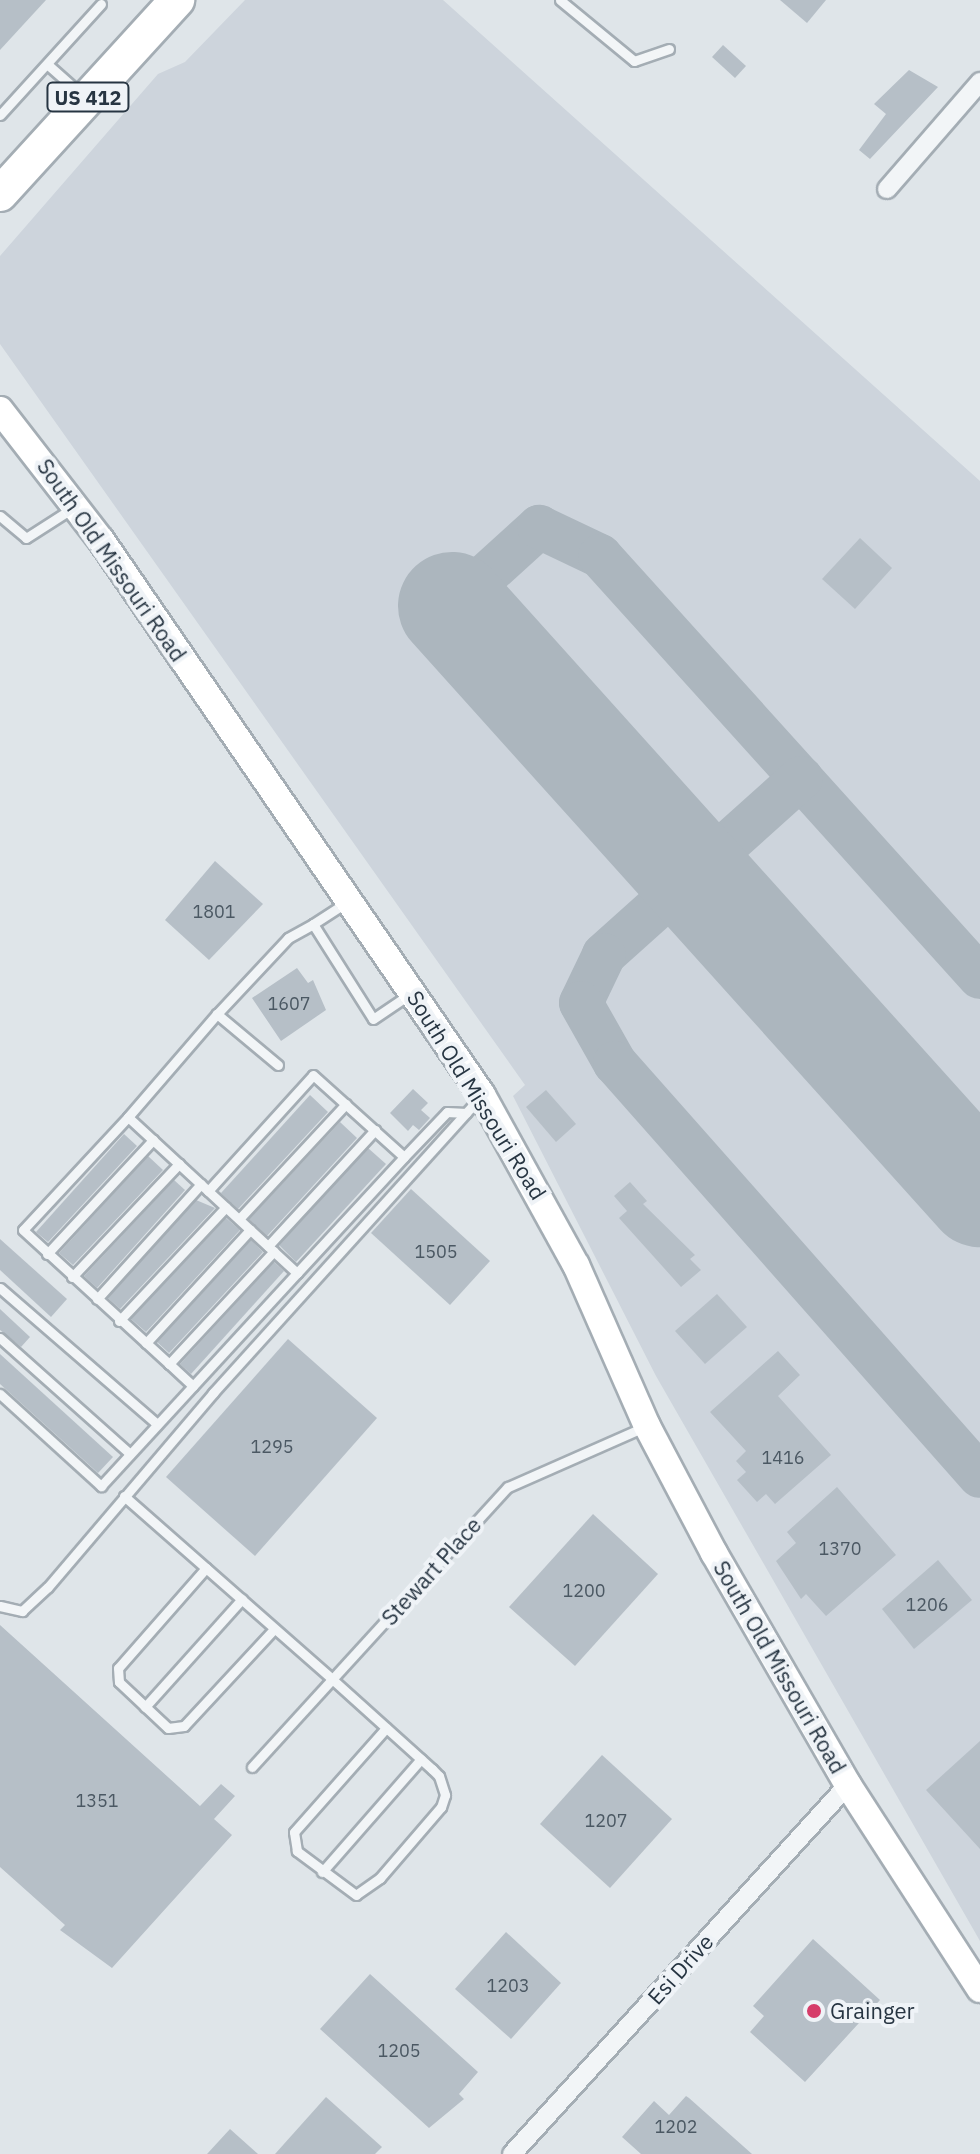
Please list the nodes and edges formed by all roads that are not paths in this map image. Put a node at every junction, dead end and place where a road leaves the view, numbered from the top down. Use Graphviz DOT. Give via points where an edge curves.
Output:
graph roads {
  1 [pos="177,0"];
  2 [pos="560,0"];
  3 [pos="101,4"];
  4 [pos="669,49"];
  5 [pos="47,64"];
  6 [pos="980,82"];
  7 [pos="87,99"];
  8 [pos="0,115"];
  9 [pos="887,189"];
  10 [pos="0,194"];
  11 [pos="0,410"];
  12 [pos="76,506"];
  13 [pos="0,516"];
  14 [pos="350,900"];
  15 [pos="313,924"];
  16 [pos="412,992"];
  17 [pos="217,1014"];
  18 [pos="278,1065"];
  19 [pos="346,1104"];
  20 [pos="474,1104"];
  21 [pos="128,1117"];
  22 [pos="375,1130"];
  23 [pos="153,1140"];
  24 [pos="404,1157"];
  25 [pos="179,1164"];
  26 [pos="204,1187"];
  27 [pos="226,1207"];
  28 [pos="239,1219"];
  29 [pos="250,1230"];
  30 [pos="271,1248"];
  31 [pos="47,1254"];
  32 [pos="297,1273"];
  33 [pos="72,1277"];
  34 [pos="0,1288"];
  35 [pos="97,1299"];
  36 [pos="119,1321"];
  37 [pos="0,1338"];
  38 [pos="146,1343"];
  39 [pos="169,1364"];
  40 [pos="193,1386"];
  41 [pos="0,1394"];
  42 [pos="157,1424"];
  43 [pos="647,1426"];
  44 [pos="130,1454"];
  45 [pos="124,1496"];
  46 [pos="206,1568"];
  47 [pos="242,1599"];
  48 [pos="0,1606"];
  49 [pos="274,1629"];
  50 [pos="332,1679"];
  51 [pos="145,1707"];
  52 [pos="386,1728"];
  53 [pos="421,1759"];
  54 [pos="252,1767"];
  55 [pos="848,1785"];
  56 [pos="322,1872"];
  57 [pos="980,1989"];
  58 [pos="512,2154"];
  1 -- 7 [label="highway, US 412"];
  2 -- 4 [label="lane" via="634,61"];
  3 -- 5 [label="lane"];
  5 -- 7 [label="lane"];
  5 -- 8 [label="lane"];
  6 -- 9 [label="street"];
  7 -- 10 [label="highway, US 412"];
  11 -- 12 [label="main road, South Old Missouri Road"];
  12 -- 13 [label="lane" via="26,538"];
  12 -- 14 [label="main road, South Old Missouri Road"];
  14 -- 15 [label="lane"];
  14 -- 16 [label="main road, South Old Missouri Road"];
  15 -- 16 [label="lane" via="373,1019"];
  15 -- 17 [label="lane" via="288,938"];
  16 -- 20 [label="main road, South Old Missouri Road"];
  17 -- 18 [label="lane"];
  17 -- 21 [label="lane"];
  19 -- 22 [label="lane"];
  19 -- 26 [label="lane" via="313,1075"];
  19 -- 28 [label="lane"];
  20 -- 24 [label="lane" via="447,1112"];
  20 -- 43 [label="main road, South Old Missouri Road" via="576,1265"];
  20 -- 45 [label="lane"];
  21 -- 23 [label="lane"];
  21 -- 31 [label="lane" via="23,1230"];
  22 -- 24 [label="lane"];
  22 -- 30 [label="lane"];
  23 -- 25 [label="lane"];
  23 -- 31 [label="lane"];
  24 -- 32 [label="lane"];
  25 -- 26 [label="lane"];
  25 -- 33 [label="lane"];
  26 -- 27 [label="lane"];
  26 -- 35 [label="lane"];
  27 -- 28 [label="lane"];
  27 -- 36 [label="lane"];
  28 -- 29 [label="lane"];
  29 -- 30 [label="lane"];
  29 -- 38 [label="lane"];
  30 -- 32 [label="lane"];
  30 -- 39 [label="lane"];
  31 -- 33 [label="lane"];
  32 -- 40 [label="lane"];
  33 -- 35 [label="lane"];
  34 -- 42 [label="lane"];
  35 -- 36 [label="lane"];
  36 -- 38 [label="lane"];
  37 -- 44 [label="lane"];
  38 -- 39 [label="lane"];
  39 -- 40 [label="lane"];
  40 -- 42 [label="lane"];
  41 -- 44 [label="lane" via="101,1486"];
  42 -- 44 [label="lane"];
  43 -- 50 [label="lane, Stewart Place" via="508,1487"];
  43 -- 55 [label="main road, South Old Missouri Road"];
  45 -- 46 [label="lane"];
  45 -- 48 [label="lane" via="31,1605 13,1613"];
  46 -- 47 [label="lane"];
  46 -- 51 [label="lane" via="118,1668 119,1682"];
  47 -- 49 [label="lane"];
  47 -- 51 [label="lane"];
  49 -- 50 [label="lane"];
  49 -- 51 [label="lane" via="179,1730"];
  50 -- 52 [label="lane"];
  50 -- 54 [label="lane, Stewart Place"];
  52 -- 53 [label="lane"];
  52 -- 56 [label="lane" via="294,1832 297,1851"];
  53 -- 56 [label="lane"];
  53 -- 56 [label="lane" via="439,1776 445,1795 380,1878 356,1895"];
  55 -- 57 [label="main road, South Old Missouri Road"];
  55 -- 58 [label="street, Esi Drive"];
}
